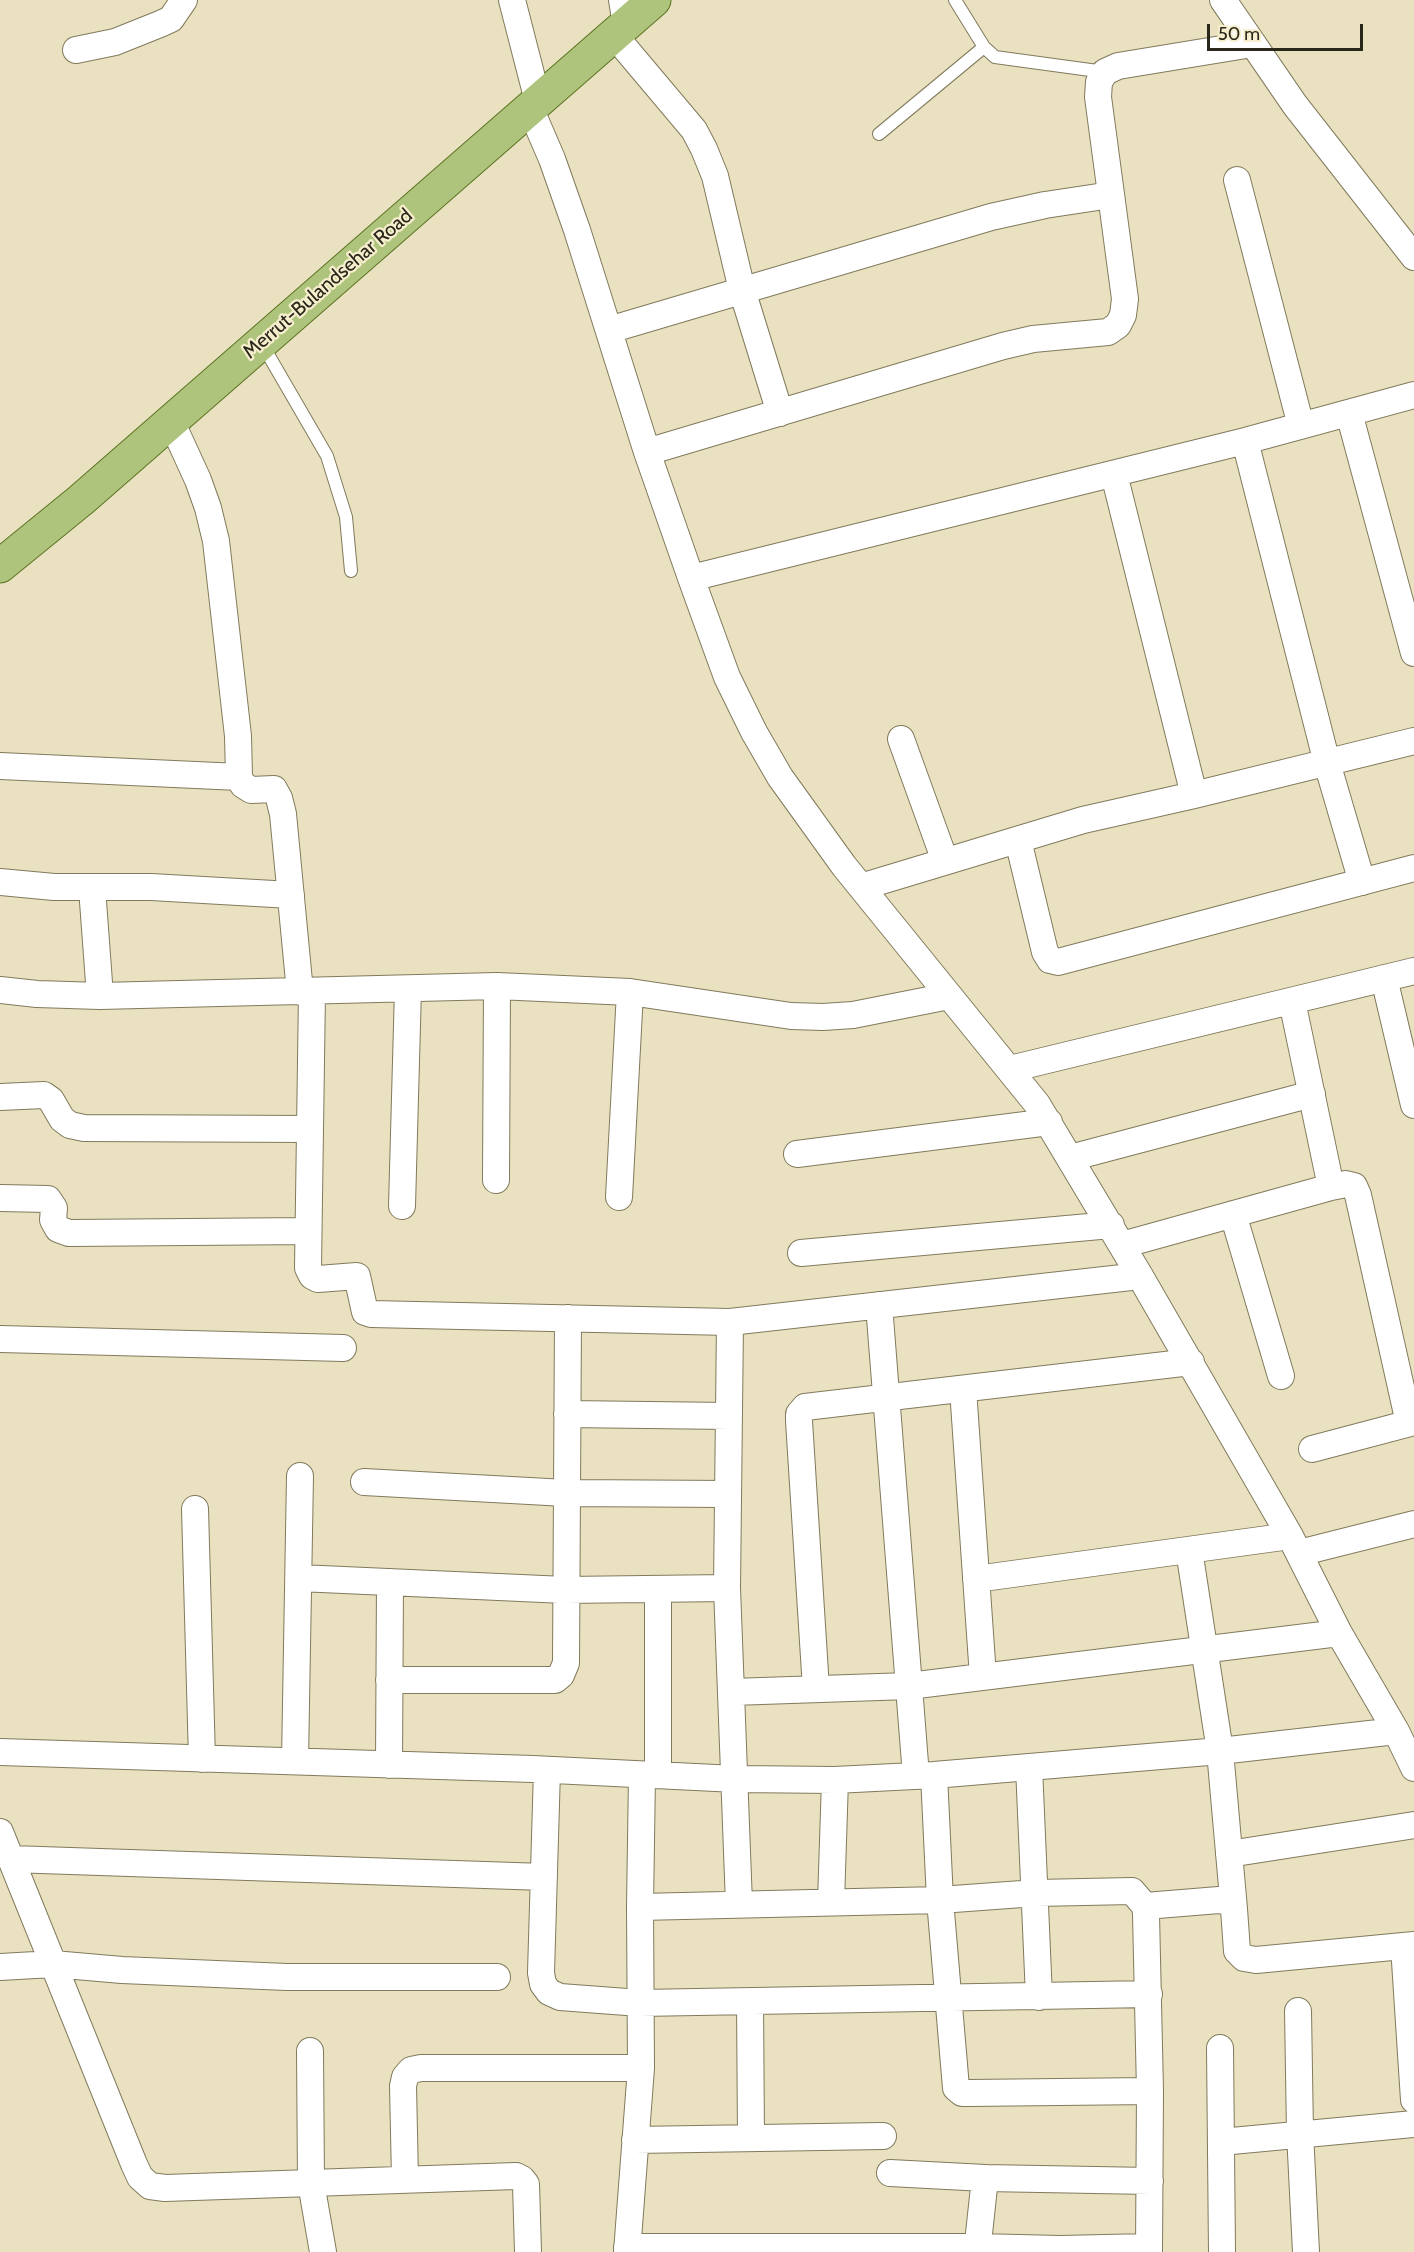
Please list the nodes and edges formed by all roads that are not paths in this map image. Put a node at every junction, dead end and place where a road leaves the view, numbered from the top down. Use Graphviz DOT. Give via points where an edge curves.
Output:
graph roads {
  1 [pos="184,0"];
  2 [pos="512,0"];
  3 [pos="654,0"];
  4 [pos="955,0"];
  5 [pos="1223,0"];
  6 [pos="620,20"];
  7 [pos="1252,44"];
  8 [pos="984,47"];
  9 [pos="76,50"];
  10 [pos="1105,72"];
  11 [pos="534,104"];
  12 [pos="879,134"];
  13 [pos="1237,180"];
  14 [pos="1111,195"];
  15 [pos="1413,254"];
  16 [pos="742,290"];
  17 [pos="609,330"];
  18 [pos="261,343"];
  19 [pos="1414,395"];
  20 [pos="780,413"];
  21 [pos="1349,414"];
  22 [pos="171,421"];
  23 [pos="1301,426"];
  24 [pos="1245,441"];
  25 [pos="647,452"];
  26 [pos="1114,474"];
  27 [pos="0,566"];
  28 [pos="351,571"];
  29 [pos="691,578"];
  30 [pos="1414,653"];
  31 [pos="901,739"];
  32 [pos="1414,741"];
  33 [pos="1327,763"];
  34 [pos="0,766"];
  35 [pos="239,777"];
  36 [pos="1194,795"];
  37 [pos="1018,840"];
  38 [pos="945,861"];
  39 [pos="1414,868"];
  40 [pos="0,882"];
  41 [pos="1362,882"];
  42 [pos="861,887"];
  43 [pos="92,888"];
  44 [pos="291,895"];
  45 [pos="1414,971"];
  46 [pos="1384,978"];
  47 [pos="497,986"];
  48 [pos="408,988"];
  49 [pos="0,990"];
  50 [pos="306,992"];
  51 [pos="630,992"];
  52 [pos="100,996"];
  53 [pos="949,996"];
  54 [pos="1292,1001"];
  55 [pos="1010,1069"];
  56 [pos="1312,1094"];
  57 [pos="0,1097"];
  58 [pos="1414,1105"];
  59 [pos="1049,1122"];
  60 [pos="310,1129"];
  61 [pos="797,1154"];
  62 [pos="1070,1158"];
  63 [pos="496,1180"];
  64 [pos="1331,1187"];
  65 [pos="619,1197"];
  66 [pos="0,1198"];
  67 [pos="402,1206"];
  68 [pos="1233,1214"];
  69 [pos="308,1231"];
  70 [pos="1116,1235"];
  71 [pos="801,1253"];
  72 [pos="1140,1276"];
  73 [pos="879,1305"];
  74 [pos="568,1318"];
  75 [pos="730,1322"];
  76 [pos="0,1339"];
  77 [pos="343,1348"];
  78 [pos="1191,1362"];
  79 [pos="1281,1376"];
  80 [pos="963,1389"];
  81 [pos="886,1398"];
  82 [pos="567,1414"];
  83 [pos="729,1416"];
  84 [pos="1412,1423"];
  85 [pos="1312,1449"];
  86 [pos="300,1476"];
  87 [pos="364,1482"];
  88 [pos="566,1493"];
  89 [pos="728,1494"];
  90 [pos="195,1509"];
  91 [pos="1414,1524"];
  92 [pos="1294,1545"];
  93 [pos="1189,1550"];
  94 [pos="299,1578"];
  95 [pos="976,1579"];
  96 [pos="390,1582"];
  97 [pos="727,1588"];
  98 [pos="658,1589"];
  99 [pos="565,1590"];
  100 [pos="1339,1633"];
  101 [pos="1206,1649"];
  102 [pos="983,1677"];
  103 [pos="389,1680"];
  104 [pos="909,1686"];
  105 [pos="816,1689"];
  106 [pos="732,1692"];
  107 [pos="1407,1750"];
  108 [pos="1220,1751"];
  109 [pos="0,1752"];
  110 [pos="202,1759"];
  111 [pos="296,1761"];
  112 [pos="389,1765"];
  113 [pos="1029,1767"];
  114 [pos="547,1770"];
  115 [pos="650,1775"];
  116 [pos="925,1776"];
  117 [pos="736,1779"];
  118 [pos="835,1780"];
  119 [pos="1414,1825"];
  120 [pos="0,1832"];
  121 [pos="1229,1854"];
  122 [pos="11,1859"];
  123 [pos="544,1877"];
  124 [pos="1036,1893"];
  125 [pos="940,1900"];
  126 [pos="831,1902"];
  127 [pos="739,1905"];
  128 [pos="1145,1906"];
  129 [pos="640,1907"];
  130 [pos="1234,1909"];
  131 [pos="1409,1946"];
  132 [pos="53,1964"];
  133 [pos="0,1967"];
  134 [pos="497,1977"];
  135 [pos="1149,1994"];
  136 [pos="1039,1997"];
  137 [pos="949,1998"];
  138 [pos="750,2002"];
  139 [pos="640,2003"];
  140 [pos="1298,2011"];
  141 [pos="1220,2048"];
  142 [pos="310,2051"];
  143 [pos="641,2068"];
  144 [pos="1150,2091"];
  145 [pos="1414,2100"];
  146 [pos="1414,2124"];
  147 [pos="1300,2133"];
  148 [pos="883,2136"];
  149 [pos="751,2138"];
  150 [pos="635,2140"];
  151 [pos="1221,2142"];
  152 [pos="890,2173"];
  153 [pos="985,2178"];
  154 [pos="405,2179"];
  155 [pos="1150,2181"];
  156 [pos="311,2183"];
  157 [pos="977,2249"];
  158 [pos="1149,2249"];
  159 [pos="627,2250"];
  160 [pos="322,2252"];
  161 [pos="528,2252"];
  162 [pos="1222,2252"];
  163 [pos="1306,2252"];
  1 -- 9 [label="street" via="171,19 115,42"];
  2 -- 11 [label="street"];
  3 -- 6 [label="main road, Merrut-Bulandsehar Road"];
  4 -- 8 [label="lane"];
  5 -- 7 [label="street"];
  6 -- 11 [label="main road, Merrut-Bulandsehar Road"];
  6 -- 16 [label="street" via="704,149 715,176"];
  7 -- 10 [label="street" via="1118,66"];
  7 -- 15 [label="street" via="1315,132"];
  8 -- 10 [label="lane" via="995,57"];
  8 -- 12 [label="lane"];
  10 -- 14 [label="street" via="1099,82 1098,97"];
  11 -- 17 [label="street"];
  11 -- 18 [label="main road, Merrut-Bulandsehar Road"];
  13 -- 23 [label="street"];
  14 -- 16 [label="street" via="1000,215"];
  14 -- 20 [label="street" via="1125,299 1118,325 1108,332 1003,346"];
  16 -- 17 [label="street"];
  16 -- 20 [label="street"];
  17 -- 25 [label="street"];
  18 -- 22 [label="main road, Merrut-Bulandsehar Road"];
  18 -- 28 [label="lane" via="327,456 346,517"];
  19 -- 21 [label="street"];
  20 -- 25 [label="street"];
  21 -- 23 [label="street"];
  21 -- 30 [label="street"];
  22 -- 27 [label="main road, Merrut-Bulandsehar Road"];
  22 -- 35 [label="street" via="198,480 216,541"];
  23 -- 24 [label="street"];
  24 -- 26 [label="street"];
  24 -- 33 [label="street"];
  25 -- 29 [label="street"];
  26 -- 29 [label="street"];
  26 -- 36 [label="street"];
  29 -- 42 [label="street" via="727,677 754,732 780,777"];
  31 -- 38 [label="street"];
  32 -- 33 [label="street"];
  33 -- 36 [label="street"];
  33 -- 41 [label="street"];
  34 -- 35 [label="street"];
  35 -- 44 [label="street" via="250,790 274,789 279,798"];
  36 -- 37 [label="street"];
  37 -- 38 [label="street"];
  37 -- 41 [label="street" via="1045,952 1050,960 1058,962"];
  38 -- 42 [label="street"];
  39 -- 41 [label="street"];
  40 -- 43 [label="street"];
  42 -- 53 [label="street"];
  43 -- 44 [label="street" via="151,887"];
  43 -- 52 [label="street"];
  44 -- 50 [label="street"];
  45 -- 46 [label="street"];
  46 -- 54 [label="street"];
  46 -- 58 [label="street"];
  47 -- 48 [label="street"];
  47 -- 51 [label="street"];
  47 -- 63 [label="street"];
  48 -- 50 [label="street"];
  48 -- 67 [label="street"];
  49 -- 52 [label="street"];
  50 -- 52 [label="street"];
  50 -- 60 [label="street"];
  51 -- 53 [label="street" via="790,1016 823,1017"];
  51 -- 65 [label="street"];
  53 -- 55 [label="street"];
  54 -- 55 [label="street"];
  54 -- 56 [label="street"];
  55 -- 59 [label="street"];
  56 -- 62 [label="street"];
  56 -- 64 [label="street"];
  57 -- 60 [label="street" via="44,1095 62,1119 84,1128"];
  59 -- 61 [label="street"];
  59 -- 62 [label="street"];
  60 -- 69 [label="street"];
  62 -- 70 [label="street"];
  64 -- 68 [label="street"];
  64 -- 84 [label="street" via="1354,1186 1358,1195"];
  66 -- 69 [label="street" via="48,1199 58,1229 69,1233"];
  68 -- 70 [label="street"];
  68 -- 79 [label="street"];
  69 -- 74 [label="street" via="307,1258 312,1276 357,1276 365,1312"];
  70 -- 71 [label="street"];
  70 -- 72 [label="street"];
  72 -- 73 [label="street"];
  72 -- 78 [label="street"];
  73 -- 75 [label="street"];
  73 -- 81 [label="street"];
  74 -- 75 [label="street"];
  74 -- 82 [label="street"];
  75 -- 83 [label="street"];
  76 -- 77 [label="street"];
  78 -- 80 [label="street"];
  78 -- 92 [label="street"];
  80 -- 81 [label="street"];
  80 -- 95 [label="street"];
  81 -- 104 [label="street"];
  81 -- 105 [label="street" via="811,1405 799,1414"];
  82 -- 83 [label="street"];
  82 -- 88 [label="street"];
  83 -- 89 [label="street"];
  84 -- 85 [label="street"];
  86 -- 94 [label="street"];
  87 -- 88 [label="street"];
  88 -- 89 [label="street"];
  88 -- 99 [label="street"];
  89 -- 97 [label="street"];
  90 -- 110 [label="street"];
  91 -- 92 [label="street"];
  92 -- 93 [label="street"];
  92 -- 100 [label="street"];
  93 -- 95 [label="street"];
  93 -- 101 [label="street"];
  94 -- 96 [label="street"];
  94 -- 111 [label="street"];
  95 -- 102 [label="street"];
  96 -- 99 [label="street"];
  96 -- 103 [label="street"];
  97 -- 98 [label="street"];
  97 -- 106 [label="street"];
  98 -- 99 [label="street"];
  98 -- 115 [label="street"];
  99 -- 103 [label="street" via="566,1663 555,1680"];
  100 -- 101 [label="street"];
  100 -- 107 [label="street"];
  101 -- 102 [label="street"];
  101 -- 108 [label="street"];
  102 -- 104 [label="street"];
  103 -- 112 [label="street"];
  104 -- 105 [label="street"];
  104 -- 116 [label="street"];
  105 -- 106 [label="street"];
  106 -- 117 [label="street"];
  107 -- 108 [label="street"];
  108 -- 113 [label="street"];
  108 -- 121 [label="street"];
  109 -- 110 [label="street"];
  110 -- 111 [label="street"];
  111 -- 112 [label="street"];
  112 -- 114 [label="street"];
  113 -- 116 [label="street"];
  113 -- 124 [label="street"];
  114 -- 115 [label="street"];
  114 -- 123 [label="street"];
  115 -- 117 [label="street"];
  115 -- 129 [label="street"];
  116 -- 118 [label="street"];
  116 -- 125 [label="street"];
  117 -- 118 [label="street"];
  117 -- 127 [label="street"];
  118 -- 126 [label="street"];
  119 -- 121 [label="street"];
  120 -- 122 [label="street"];
  121 -- 130 [label="street"];
  122 -- 123 [label="street"];
  122 -- 132 [label="street"];
  123 -- 139 [label="street" via="542,1973 549,1992 560,1997"];
  124 -- 125 [label="street"];
  124 -- 128 [label="street" via="1132,1891"];
  124 -- 136 [label="street"];
  125 -- 126 [label="street"];
  125 -- 137 [label="street"];
  126 -- 127 [label="street"];
  127 -- 129 [label="street"];
  128 -- 130 [label="street" via="1219,1900 1229,1902"];
  128 -- 135 [label="street"];
  129 -- 139 [label="street"];
  130 -- 131 [label="street" via="1237,1951 1244,1958"];
  131 -- 145 [label="street"];
  132 -- 133 [label="street"];
  132 -- 134 [label="street" via="287,1977"];
  132 -- 156 [label="street" via="134,2164 150,2186"];
  135 -- 136 [label="street"];
  135 -- 144 [label="street"];
  136 -- 137 [label="street"];
  137 -- 138 [label="street"];
  137 -- 144 [label="street" via="954,2080 962,2093"];
  138 -- 139 [label="street"];
  138 -- 149 [label="street"];
  139 -- 143 [label="street"];
  140 -- 147 [label="street"];
  141 -- 151 [label="street"];
  142 -- 156 [label="street"];
  143 -- 150 [label="street"];
  143 -- 154 [label="street" via="411,2070 403,2086"];
  144 -- 155 [label="street"];
  146 -- 147 [label="street"];
  147 -- 151 [label="street"];
  147 -- 163 [label="street"];
  148 -- 149 [label="street"];
  149 -- 150 [label="street"];
  150 -- 159 [label="street"];
  151 -- 162 [label="street"];
  152 -- 153 [label="street"];
  153 -- 155 [label="street"];
  153 -- 157 [label="street"];
  154 -- 156 [label="street"];
  154 -- 161 [label="street" via="522,2179 527,2191"];
  155 -- 158 [label="street"];
  156 -- 160 [label="street"];
  157 -- 158 [label="street"];
  157 -- 159 [label="street"];
}
